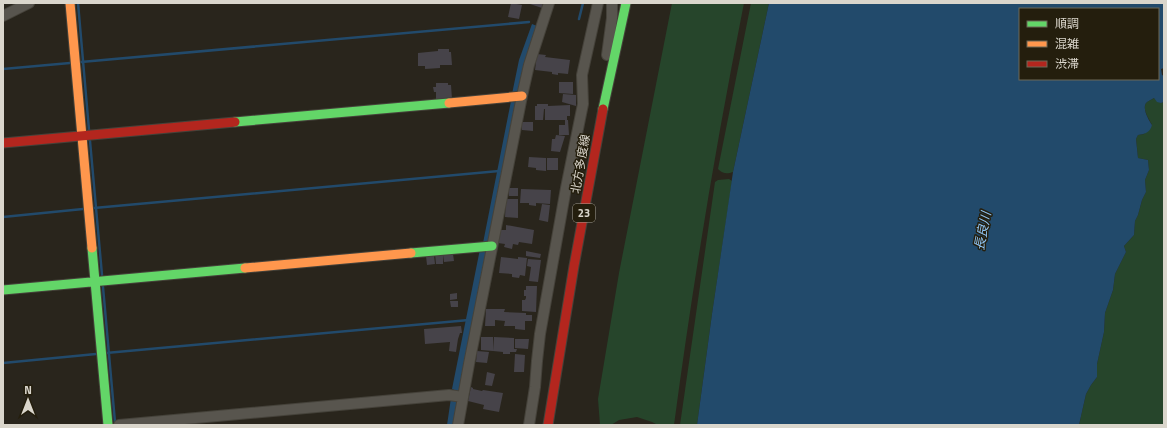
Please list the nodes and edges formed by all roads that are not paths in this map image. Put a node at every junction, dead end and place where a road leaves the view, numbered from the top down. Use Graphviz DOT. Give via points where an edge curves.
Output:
graph roads {
  1 [pos="17,3"];
  2 [pos="29,3"];
  3 [pos="70,3"];
  4 [pos="550,3"];
  5 [pos="598,3"];
  6 [pos="612,3"];
  7 [pos="626,3"];
  8 [pos="3,10"];
  9 [pos="3,16"];
  10 [pos="522,96"];
  11 [pos="603,108"];
  12 [pos="82,136"];
  13 [pos="3,143"];
  14 [pos="492,246"];
  15 [pos="95,282"];
  16 [pos="3,290"];
  17 [pos="463,396"];
  18 [pos="108,425"];
  19 [pos="119,425"];
  20 [pos="458,425"];
  21 [pos="529,425"];
  22 [pos="548,425"];
  1 -- 8 [label="street"];
  2 -- 9 [label="street"];
  3 -- 12 [label="street"];
  4 -- 10 [label="street" via="529,65"];
  5 -- 21 [label="street" via="582,75 583,104 540,334 536,387"];
  6 -- 11 [label="street"];
  7 -- 11 [label="street, 北方多度線 / 23"];
  10 -- 12 [label="street"];
  10 -- 14 [label="street"];
  11 -- 22 [label="street, 北方多度線 / 23" via="562,330"];
  12 -- 13 [label="street"];
  12 -- 15 [label="street"];
  14 -- 15 [label="street"];
  14 -- 17 [label="street"];
  15 -- 16 [label="street"];
  15 -- 18 [label="street"];
  17 -- 19 [label="street" via="449,395"];
  17 -- 20 [label="street"];
}
